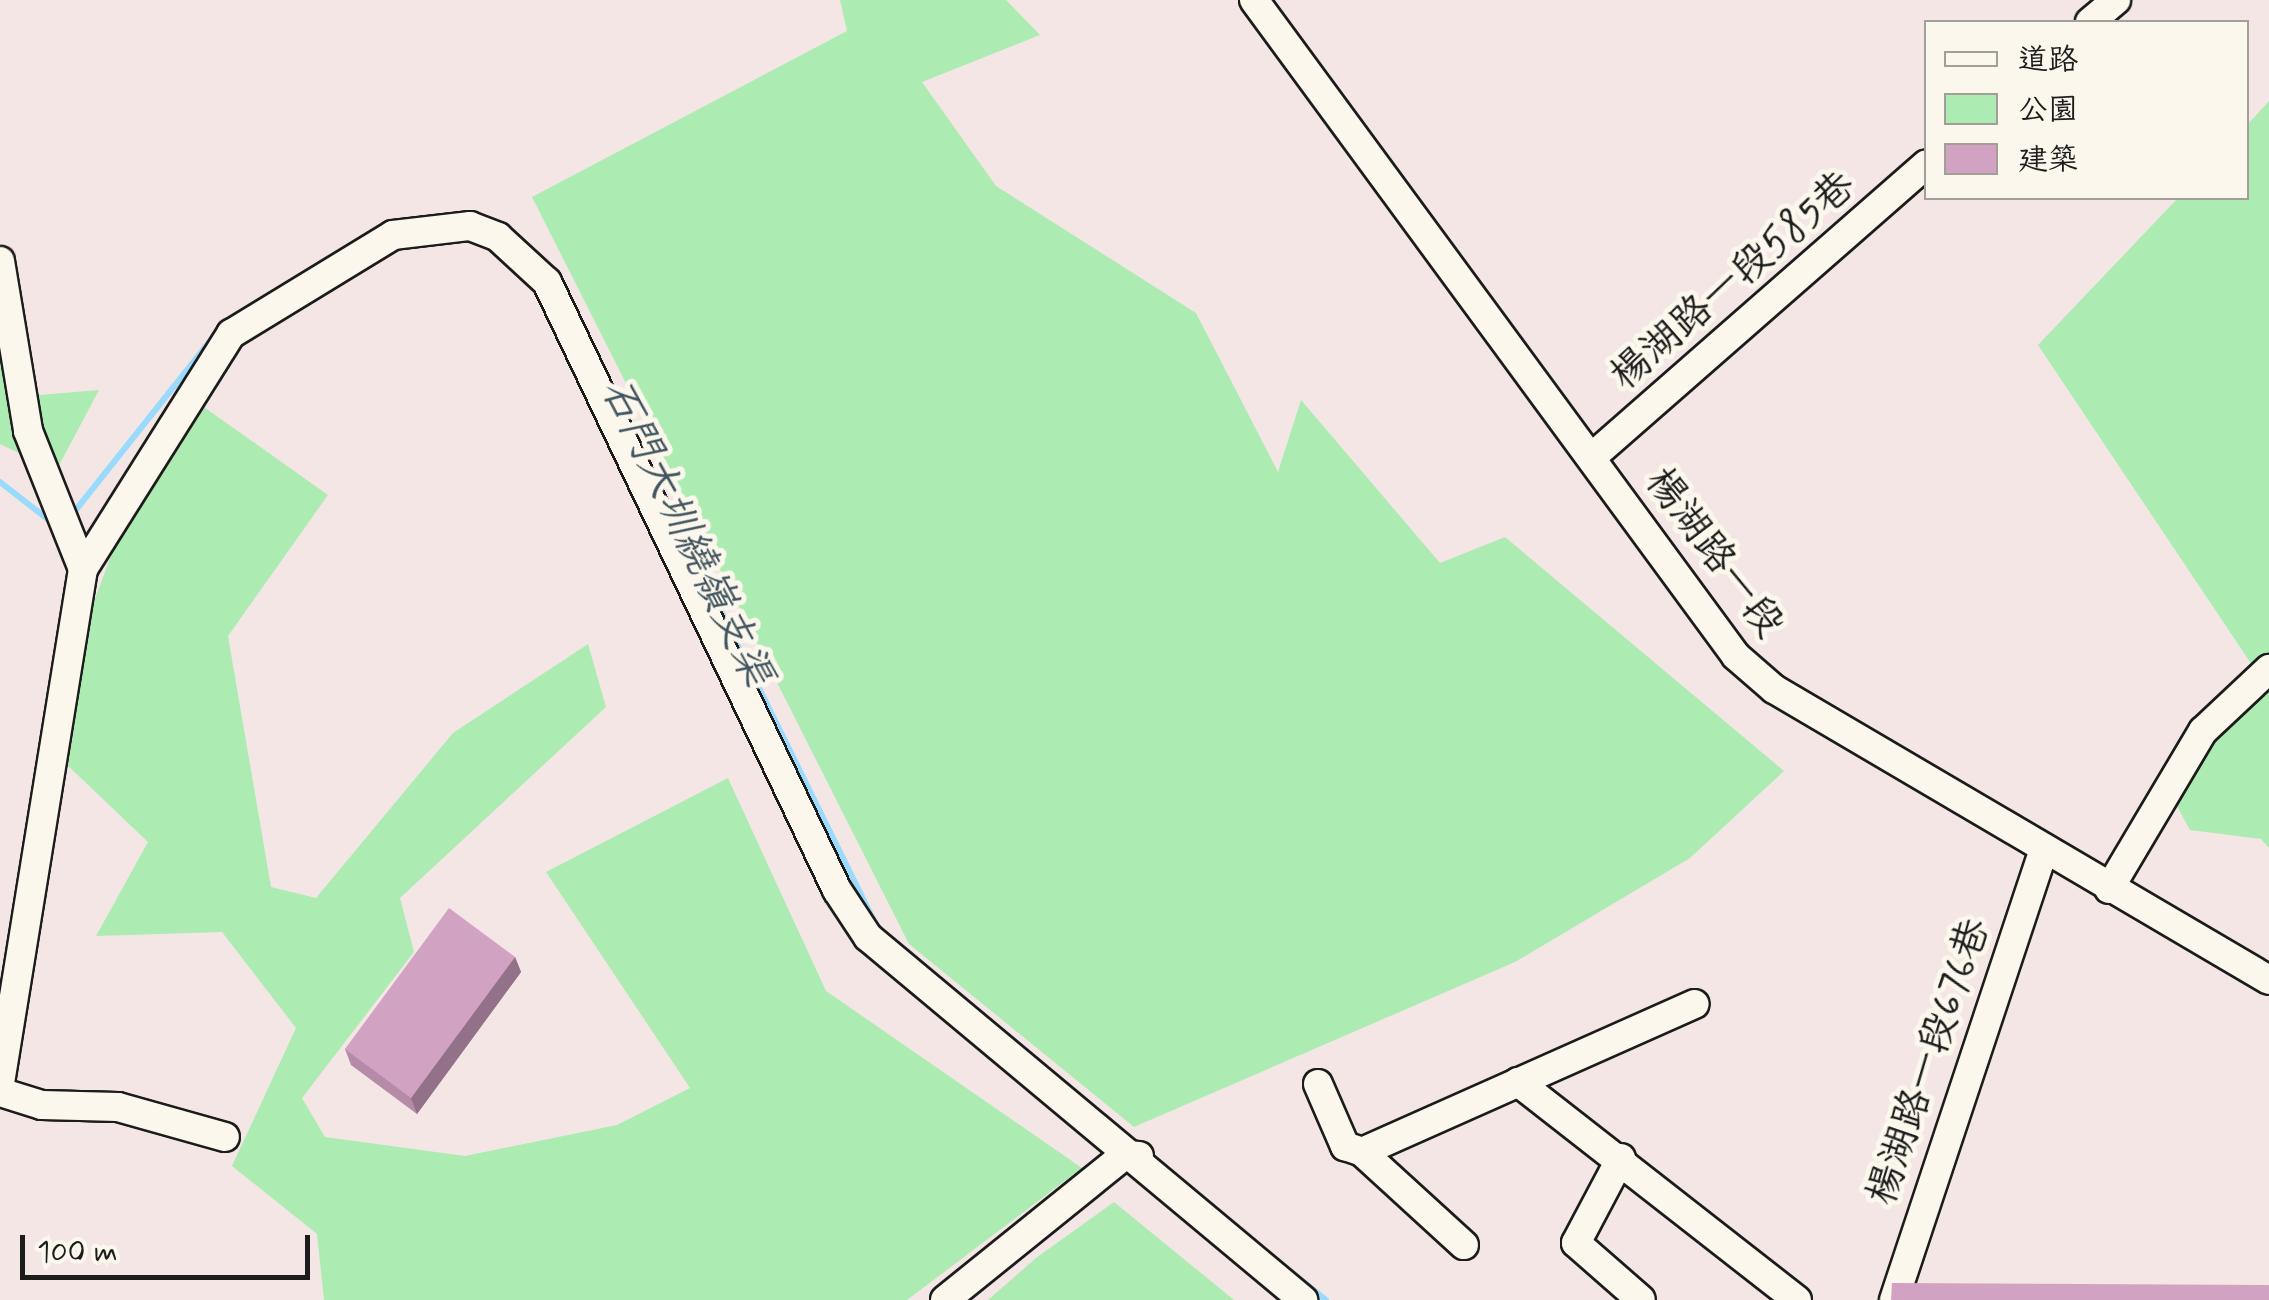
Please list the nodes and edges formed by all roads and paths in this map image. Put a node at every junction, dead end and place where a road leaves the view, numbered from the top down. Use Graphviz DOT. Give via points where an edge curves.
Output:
graph roads {
  1 [pos="1254,0"];
  2 [pos="2116,0"];
  3 [pos="2092,20"];
  4 [pos="1924,168"];
  5 [pos="0,261"];
  6 [pos="1592,457"];
  7 [pos="83,569"];
  8 [pos="2269,670"];
  9 [pos="2043,852"];
  10 [pos="2110,889"];
  11 [pos="2269,980"];
  12 [pos="1695,1004"];
  13 [pos="1518,1082"];
  14 [pos="0,1083"];
  15 [pos="1318,1084"];
  16 [pos="0,1092"];
  17 [pos="225,1137"];
  18 [pos="1362,1152"];
  19 [pos="1132,1155"];
  20 [pos="1621,1158"];
  21 [pos="1464,1246"];
  22 [pos="945,1300"];
  23 [pos="1303,1300"];
  24 [pos="1641,1300"];
  25 [pos="1797,1300"];
  26 [pos="1894,1300"];
  1 -- 6 [label="street, 楊湖路一段"];
  2 -- 3 [label="street"];
  4 -- 6 [label="street, 楊湖路一段585巷"];
  5 -- 7 [label="street" via="28,431"];
  6 -- 9 [label="street, 楊湖路一段" via="1694,605 1774,690"];
  7 -- 14 [label="street"];
  7 -- 19 [label="street" via="232,334 393,235 470,226 498,237 548,282 837,890 868,937"];
  8 -- 10 [label="street" via="2203,731"];
  9 -- 10 [label="street, 楊湖路一段"];
  9 -- 26 [label="street, 楊湖路一段676巷" via="2001,986 1972,1044"];
  10 -- 11 [label="street, 楊湖路一段"];
  12 -- 13 [label="street"];
  13 -- 18 [label="street"];
  13 -- 20 [label="street"];
  15 -- 18 [label="street" via="1345,1146"];
  16 -- 17 [label="street" via="42,1105 118,1106"];
  18 -- 21 [label="street"];
  19 -- 22 [label="street"];
  19 -- 23 [label="street"];
  20 -- 24 [label="street" via="1576,1243"];
  20 -- 25 [label="street"];
}
